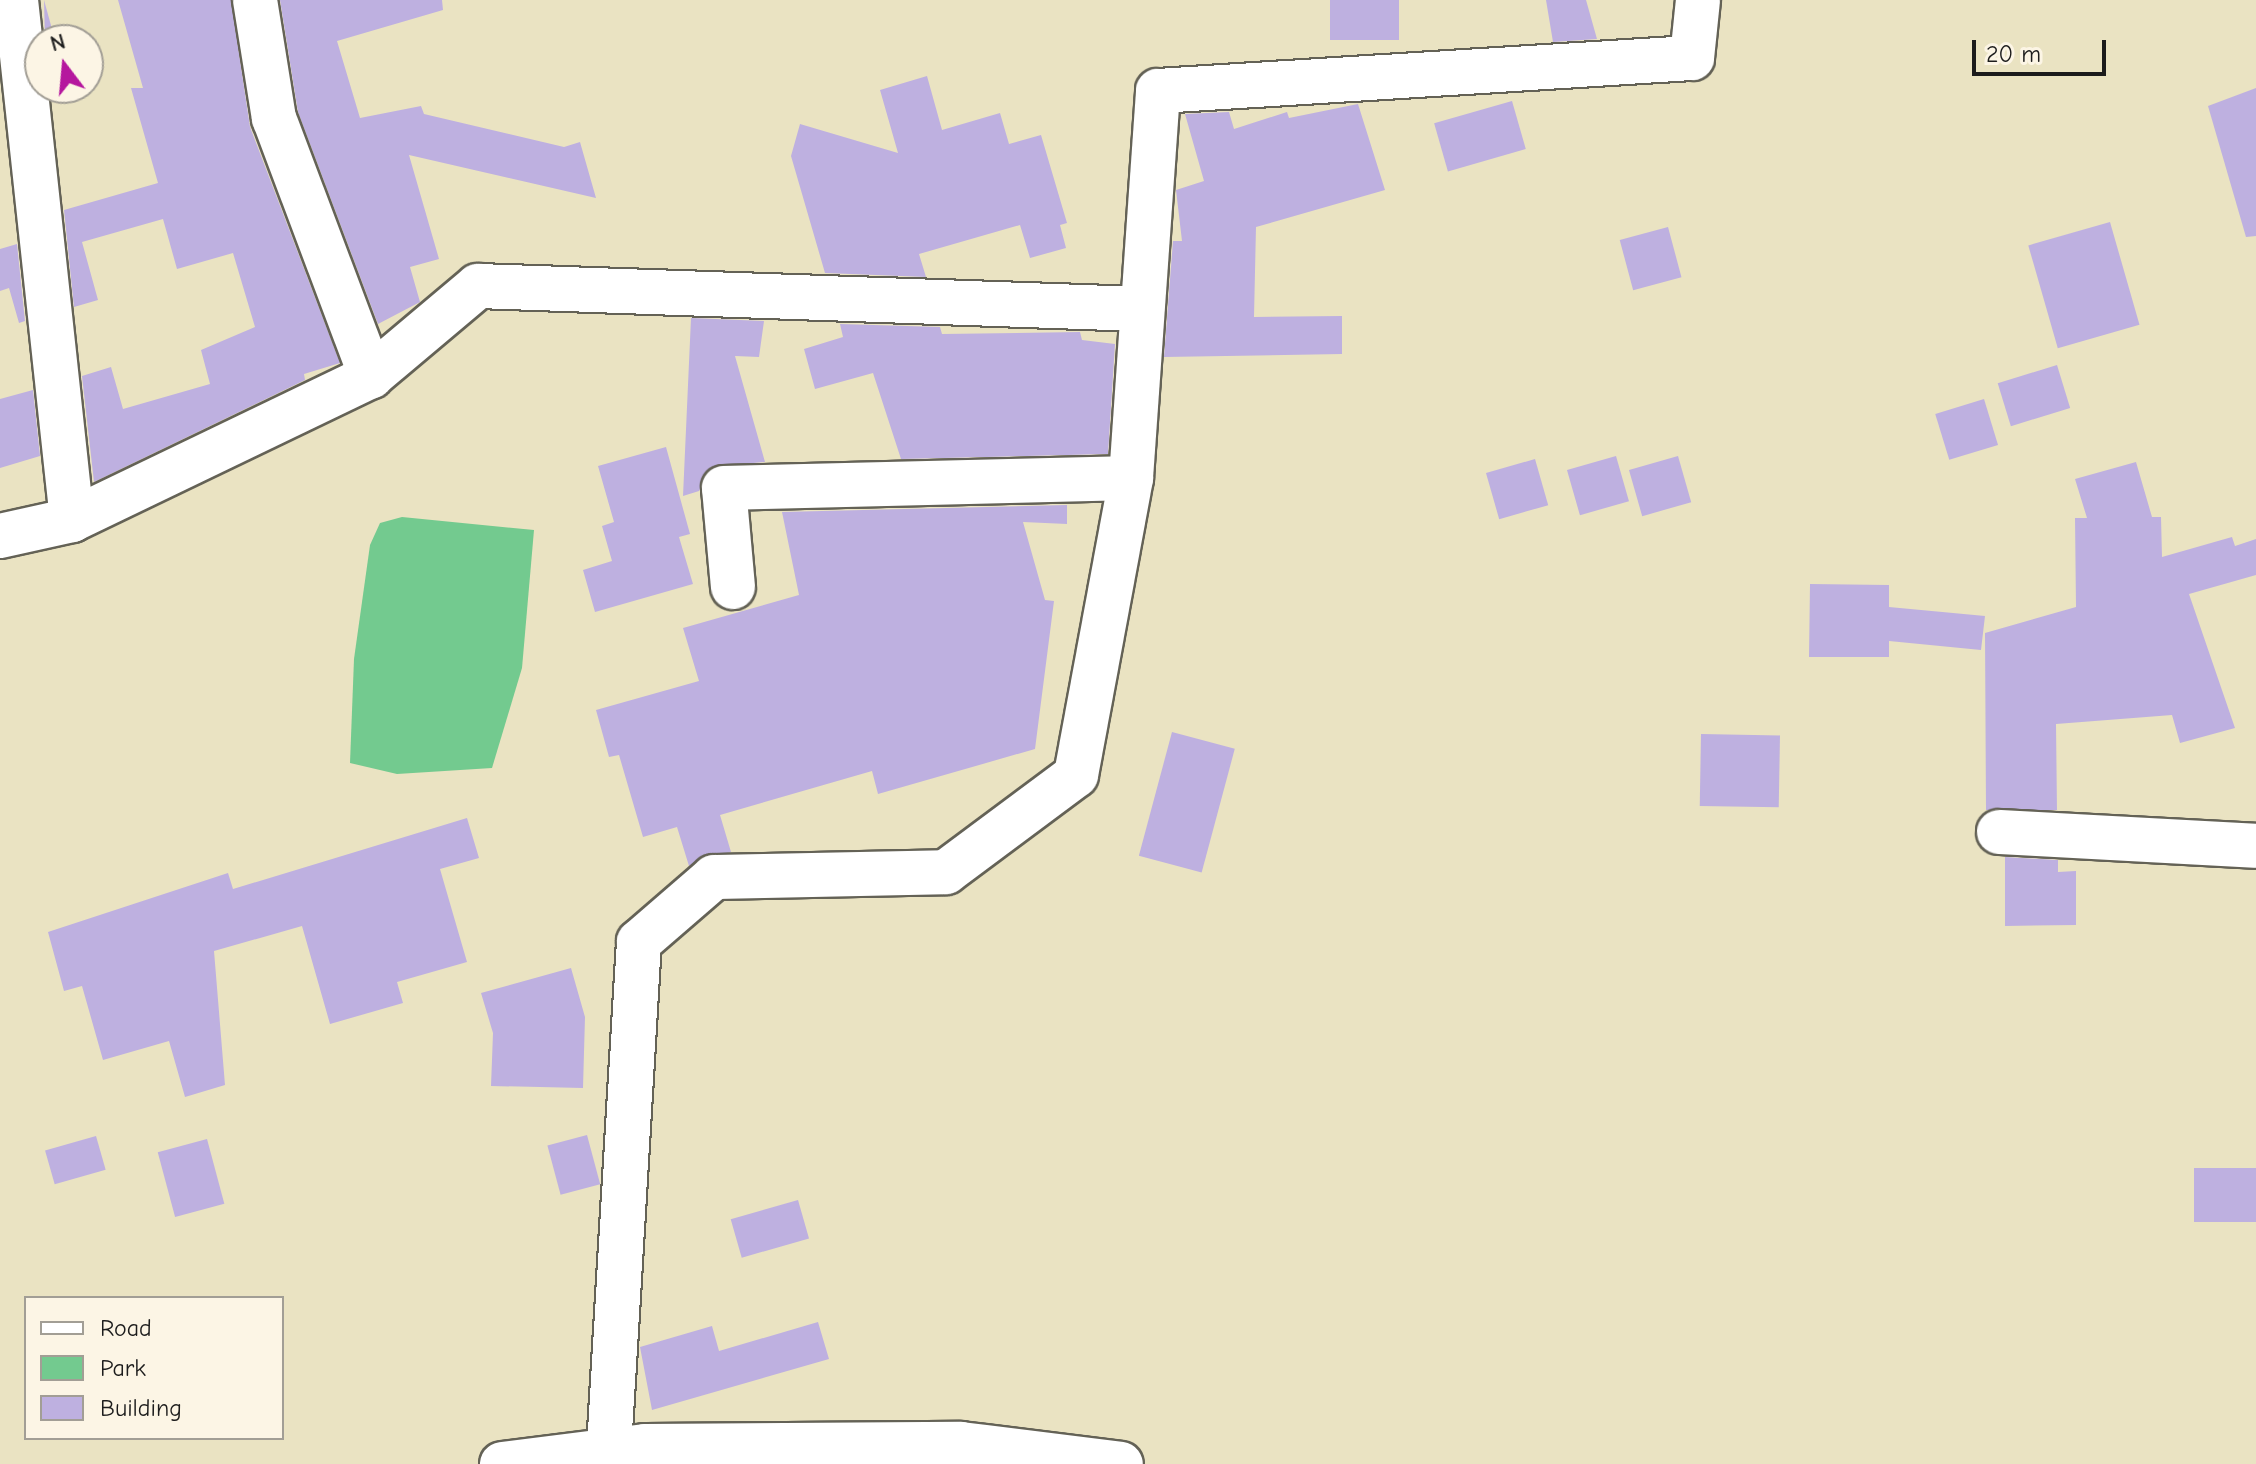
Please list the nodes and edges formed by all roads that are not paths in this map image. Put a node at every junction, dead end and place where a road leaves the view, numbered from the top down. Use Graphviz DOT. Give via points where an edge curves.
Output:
graph roads {
  1 [pos="16,0"];
  2 [pos="255,0"];
  3 [pos="1698,0"];
  4 [pos="1139,309"];
  5 [pos="371,376"];
  6 [pos="1131,478"];
  7 [pos="72,520"];
  8 [pos="0,536"];
  9 [pos="733,587"];
  10 [pos="1999,832"];
  11 [pos="2256,846"];
  12 [pos="609,1448"];
  13 [pos="502,1464"];
  14 [pos="1121,1464"];
  1 -- 7 [label="street"];
  2 -- 5 [label="street" via="274,118"];
  3 -- 4 [label="street" via="1692,58 1158,91"];
  4 -- 5 [label="street" via="478,286"];
  4 -- 6 [label="street"];
  5 -- 7 [label="street"];
  6 -- 9 [label="street" via="724,488"];
  6 -- 12 [label="street" via="1076,775 946,872 714,877 639,942"];
  7 -- 8 [label="street"];
  10 -- 11 [label="street"];
  12 -- 13 [label="street"];
  12 -- 14 [label="street" via="961,1444"];
}
